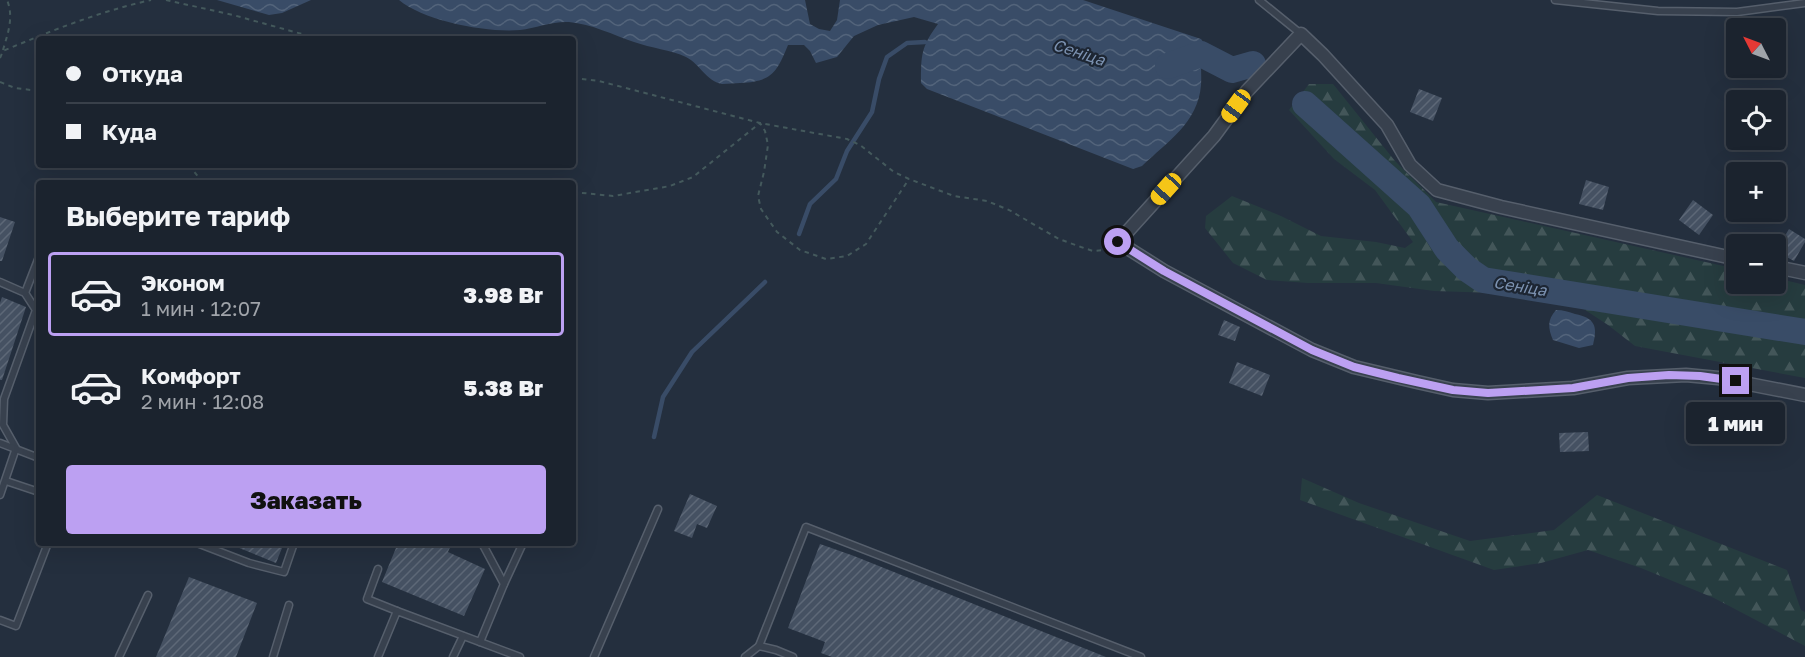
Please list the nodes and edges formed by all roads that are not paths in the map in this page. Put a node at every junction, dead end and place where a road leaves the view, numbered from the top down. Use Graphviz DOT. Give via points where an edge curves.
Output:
graph roads {
  1 [pos="1259,0"];
  2 [pos="1555,0"];
  3 [pos="1805,3"];
  4 [pos="1302,34"];
  5 [pos="1726,257"];
  6 [pos="36,265"];
  7 [pos="1786,269"];
  8 [pos="1805,273"];
  9 [pos="0,282"];
  10 [pos="25,293"];
  11 [pos="36,310"];
  12 [pos="36,314"];
  13 [pos="1805,395"];
  14 [pos="0,443"];
  15 [pos="16,448"];
  16 [pos="36,457"];
  17 [pos="6,481"];
  18 [pos="36,491"];
  19 [pos="0,495"];
  20 [pos="658,509"];
  21 [pos="47,546"];
  22 [pos="205,546"];
  23 [pos="293,546"];
  24 [pos="484,546"];
  25 [pos="522,546"];
  26 [pos="378,570"];
  27 [pos="504,584"];
  28 [pos="148,595"];
  29 [pos="290,605"];
  30 [pos="397,611"];
  31 [pos="0,620"];
  32 [pos="463,636"];
  33 [pos="480,642"];
  34 [pos="759,646"];
  35 [pos="119,657"];
  36 [pos="273,657"];
  37 [pos="378,657"];
  38 [pos="453,657"];
  39 [pos="520,657"];
  40 [pos="594,657"];
  41 [pos="745,657"];
  42 [pos="793,657"];
  43 [pos="1141,657"];
  1 -- 4 [label="lane"];
  2 -- 3 [label="lane" via="1658,11 1737,12"];
  4 -- 5 [label="street" via="1387,124 1410,165 1437,190"];
  4 -- 13 [label="street" via="1247,91 1214,136 1118,242 1312,350 1354,367 1408,380 1488,393 1686,375"];
  6 -- 10 [label="lane"];
  7 -- 8 [label="street"];
  9 -- 10 [label="lane"];
  10 -- 11 [label="lane"];
  12 -- 15 [label="lane" via="4,399 3,425"];
  14 -- 15 [label="lane"];
  15 -- 16 [label="lane"];
  15 -- 17 [label="lane"];
  17 -- 18 [label="lane"];
  17 -- 19 [label="lane"];
  20 -- 40 [label="lane"];
  21 -- 31 [label="lane" via="15,626"];
  22 -- 23 [label="lane" via="284,572"];
  24 -- 27 [label="lane"];
  25 -- 27 [label="lane"];
  26 -- 30 [label="lane" via="367,599"];
  27 -- 33 [label="lane"];
  28 -- 35 [label="lane"];
  29 -- 36 [label="lane"];
  30 -- 32 [label="lane"];
  30 -- 37 [label="lane"];
  32 -- 33 [label="lane"];
  32 -- 38 [label="lane"];
  33 -- 39 [label="lane"];
  34 -- 41 [label="lane"];
  34 -- 42 [label="lane"];
  34 -- 43 [label="lane" via="806,527"];
}
